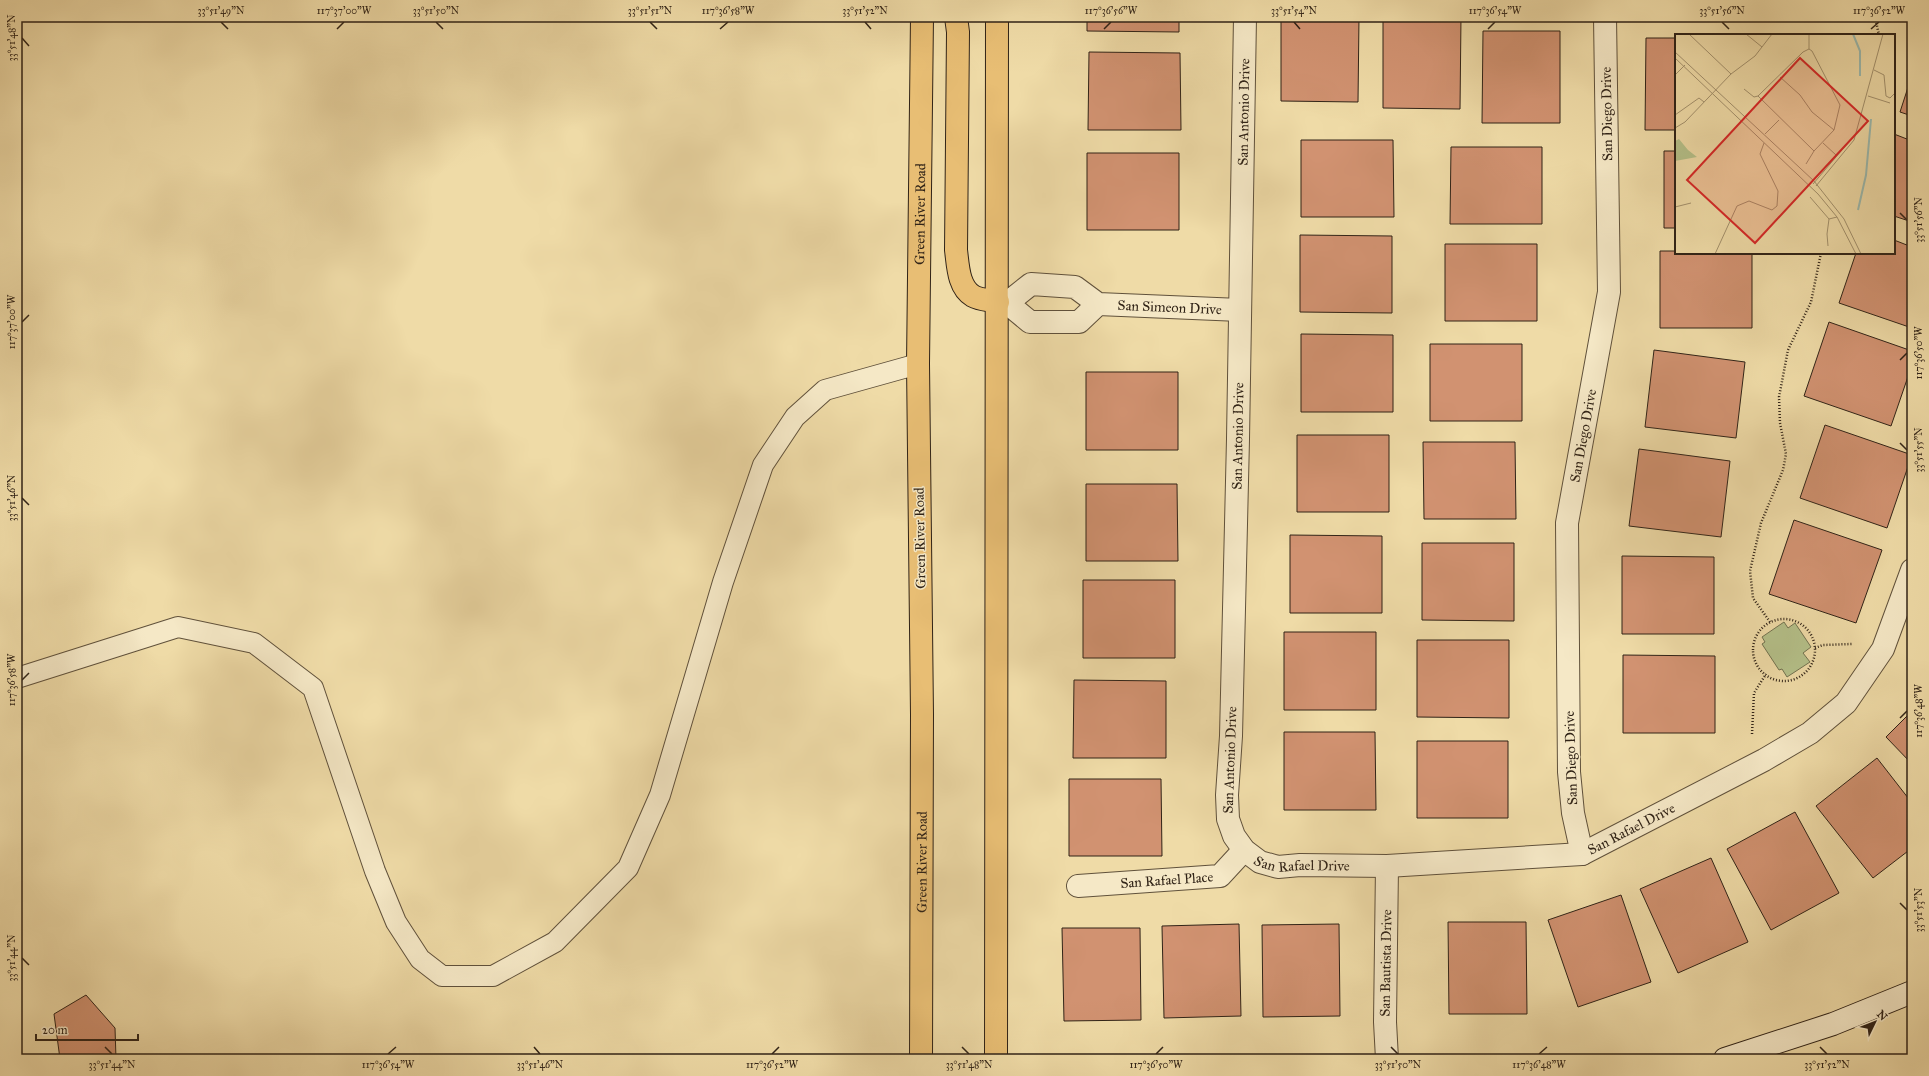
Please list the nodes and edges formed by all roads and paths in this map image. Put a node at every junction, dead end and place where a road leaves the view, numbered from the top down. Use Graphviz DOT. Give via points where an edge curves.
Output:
graph roads {
  1 [pos="922,17"];
  2 [pos="956,17"];
  3 [pos="997,17"];
  4 [pos="1245,17"];
  5 [pos="1606,17"];
  6 [pos="1875,17"];
  7 [pos="1879,34"];
  8 [pos="1821,254"];
  9 [pos="1002,303"];
  10 [pos="1098,304"];
  11 [pos="1240,310"];
  12 [pos="918,364"];
  13 [pos="1912,570"];
  14 [pos="1770,622"];
  15 [pos="1857,644"];
  16 [pos="1815,648"];
  17 [pos="1766,674"];
  18 [pos="17,678"];
  19 [pos="1752,736"];
  20 [pos="1244,850"];
  21 [pos="1582,854"];
  22 [pos="1387,866"];
  23 [pos="1078,886"];
  24 [pos="1912,992"];
  25 [pos="921,1059"];
  26 [pos="996,1059"];
  27 [pos="1388,1059"];
  28 [pos="1725,1059"];
  1 -- 12 [label="main road, Green River Road"];
  2 -- 9 [label="main road" via="958,271 964,286 973,296"];
  3 -- 9 [label="main road"];
  4 -- 11 [label="street, San Antonio Drive"];
  5 -- 21 [label="street, San Diego Drive" via="1609,292 1567,523 1569,772 1573,813"];
  6 -- 7 [label="path"];
  8 -- 14 [label="path" via="1811,302 1788,350 1779,398 1780,423 1786,454 1783,470 1761,523 1750,571 1753,598"];
  9 -- 10 [label="street, San Simeon Drive" via="1031,284 1075,287"];
  9 -- 10 [label="street, San Simeon Drive" via="1030,322 1079,322"];
  9 -- 26 [label="main road" via="996,404"];
  10 -- 11 [label="street, San Simeon Drive"];
  11 -- 20 [label="street, San Antonio Drive" via="1231,736 1226,795 1228,819 1234,836"];
  12 -- 18 [label="lane" via="825,390 795,417 763,465 723,582 660,795 628,868 555,942 493,976 442,976 420,959 396,922 375,871 313,688 254,643 178,627"];
  12 -- 25 [label="main road, Green River Road" via="922,714"];
  13 -- 21 [label="street, San Rafael Drive" via="1883,649 1846,703 1810,733 1764,760"];
  14 -- 16 [label="path" via="1790,620 1800,623 1813,639"];
  14 -- 17 [label="path" via="1761,629 1754,648 1754,658"];
  15 -- 16 [label="path" via="1824,645"];
  16 -- 17 [label="path" via="1814,658 1803,674 1784,681"];
  17 -- 19 [label="path" via="1754,693"];
  20 -- 22 [label="street, San Rafael Drive" via="1260,862 1278,867"];
  20 -- 23 [label="street, San Rafael Place" via="1220,876"];
  21 -- 22 [label="street, San Rafael Drive"];
  22 -- 27 [label="street, San Bautista Drive" via="1385,1022"];
  24 -- 28 [label="street" via="1833,1024"];
}
